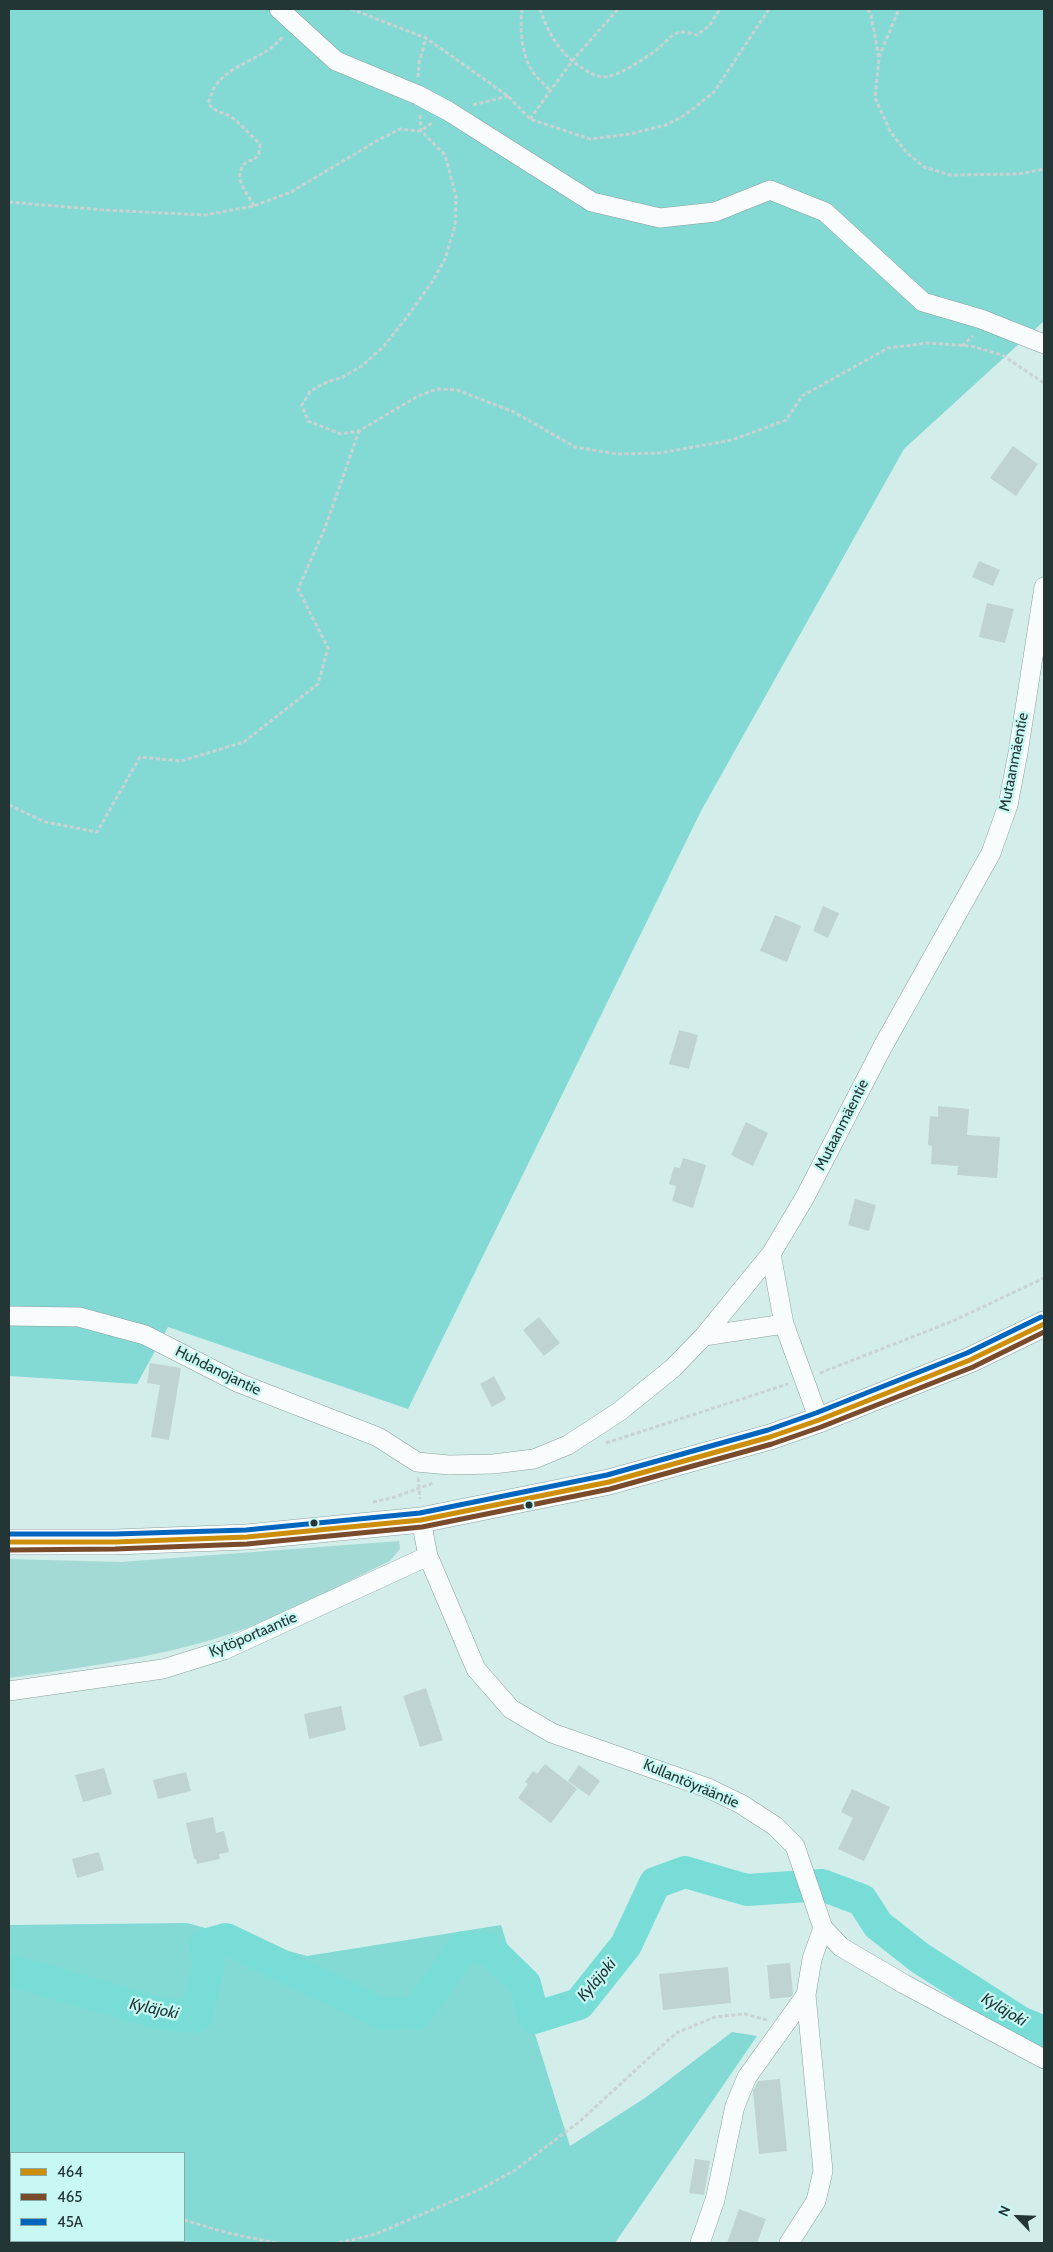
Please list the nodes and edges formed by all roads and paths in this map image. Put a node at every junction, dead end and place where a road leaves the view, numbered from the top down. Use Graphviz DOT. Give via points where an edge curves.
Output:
graph roads {
  1 [pos="351,9"];
  2 [pos="522,9"];
  3 [pos="540,9"];
  4 [pos="618,9"];
  5 [pos="720,9"];
  6 [pos="769,9"];
  7 [pos="868,9"];
  8 [pos="899,9"];
  9 [pos="284,14"];
  10 [pos="879,58"];
  11 [pos="572,61"];
  12 [pos="551,91"];
  13 [pos="508,96"];
  14 [pos="448,112"];
  15 [pos="530,119"];
  16 [pos="1044,169"];
  17 [pos="9,202"];
  18 [pos="254,206"];
  19 [pos="1044,344"];
  20 [pos="1044,382"];
  21 [pos="360,431"];
  22 [pos="1044,587"];
  23 [pos="9,804"];
  24 [pos="772,1254"];
  25 [pos="9,1316"];
  26 [pos="784,1324"];
  27 [pos="1044,1324"];
  28 [pos="704,1336"];
  29 [pos="819,1420"];
  30 [pos="417,1462"];
  31 [pos="421,1520"];
  32 [pos="9,1542"];
  33 [pos="428,1556"];
  34 [pos="9,1691"];
  35 [pos="823,1928"];
  36 [pos="806,1995"];
  37 [pos="785,2025"];
  38 [pos="1044,2059"];
  39 [pos="185,2220"];
  40 [pos="276,2243"];
  41 [pos="339,2243"];
  42 [pos="700,2243"];
  43 [pos="789,2243"];
  1 -- 13 [label="path" via="426,38"];
  2 -- 12 [label="path" via="523,42 530,67"];
  3 -- 11 [label="path" via="550,35"];
  4 -- 11 [label="path"];
  5 -- 11 [label="path" via="709,26 697,35 682,32 672,35 659,48 615,74 602,77"];
  6 -- 15 [label="path" via="714,92 685,116 666,125 590,139"];
  7 -- 10 [label="path"];
  8 -- 10 [label="path"];
  9 -- 14 [label="street" via="336,61 418,95"];
  9 -- 18 [label="path" via="283,38 267,52 233,69 216,85 208,103 215,112 228,116 260,144 259,154 240,168 238,177"];
  10 -- 16 [label="path" via="875,98 890,131 906,152 924,167 950,175 1019,174"];
  11 -- 12 [label="path"];
  12 -- 15 [label="path"];
  13 -- 14 [label="path"];
  13 -- 15 [label="path"];
  14 -- 19 [label="street" via="600,204 660,218 715,212 770,190 825,212 923,302 980,319"];
  17 -- 18 [label="path" via="205,216"];
  18 -- 21 [label="path" via="291,192 400,129 421,131 445,155 456,196 454,226 445,258 432,282 384,346 343,377 310,392 302,405 308,421 321,427 341,434"];
  20 -- 21 [label="path" via="1002,355 971,346 928,343 888,348 802,396 786,420 772,426 732,440 660,453 617,454 575,448 514,412 457,390 438,389 418,396"];
  21 -- 23 [label="path" via="325,528 298,589 328,648 318,684 244,742 182,761 140,757 97,832 45,822"];
  22 -- 24 [label="street, Mutaanmäentie" via="1008,805 991,853"];
  24 -- 26 [label="street"];
  24 -- 28 [label="street, Mutaanmäentie"];
  25 -- 30 [label="street, Huhdanojantie" via="79,1317 145,1335 239,1383 378,1436"];
  26 -- 28 [label="street"];
  26 -- 29 [label="street"];
  27 -- 29 [label="main road" via="970,1360"];
  28 -- 30 [label="street, Mutaanmäentie" via="673,1368 620,1411 568,1445 534,1459 475,1464"];
  29 -- 31 [label="main road" via="609,1482"];
  30 -- 31 [label="path"];
  31 -- 32 [label="main road" via="247,1537"];
  31 -- 33 [label="street, Kullantöyrääntie"];
  33 -- 34 [label="street, Kytöportaantie" via="224,1650 163,1669"];
  33 -- 35 [label="street, Kullantöyrääntie" via="476,1669 511,1709 552,1733 708,1788 775,1826 795,1846"];
  35 -- 36 [label="street" via="812,1959"];
  35 -- 38 [label="street, Kullantöyrääntie" via="849,1952"];
  36 -- 37 [label="street"];
  36 -- 43 [label="street" via="823,2171 816,2201"];
  37 -- 41 [label="path" via="744,2014 715,2017 676,2033 578,2122 515,2170 483,2188 376,2234"];
  37 -- 42 [label="street" via="747,2077 735,2106 715,2200"];
  39 -- 40 [label="path"];
}
